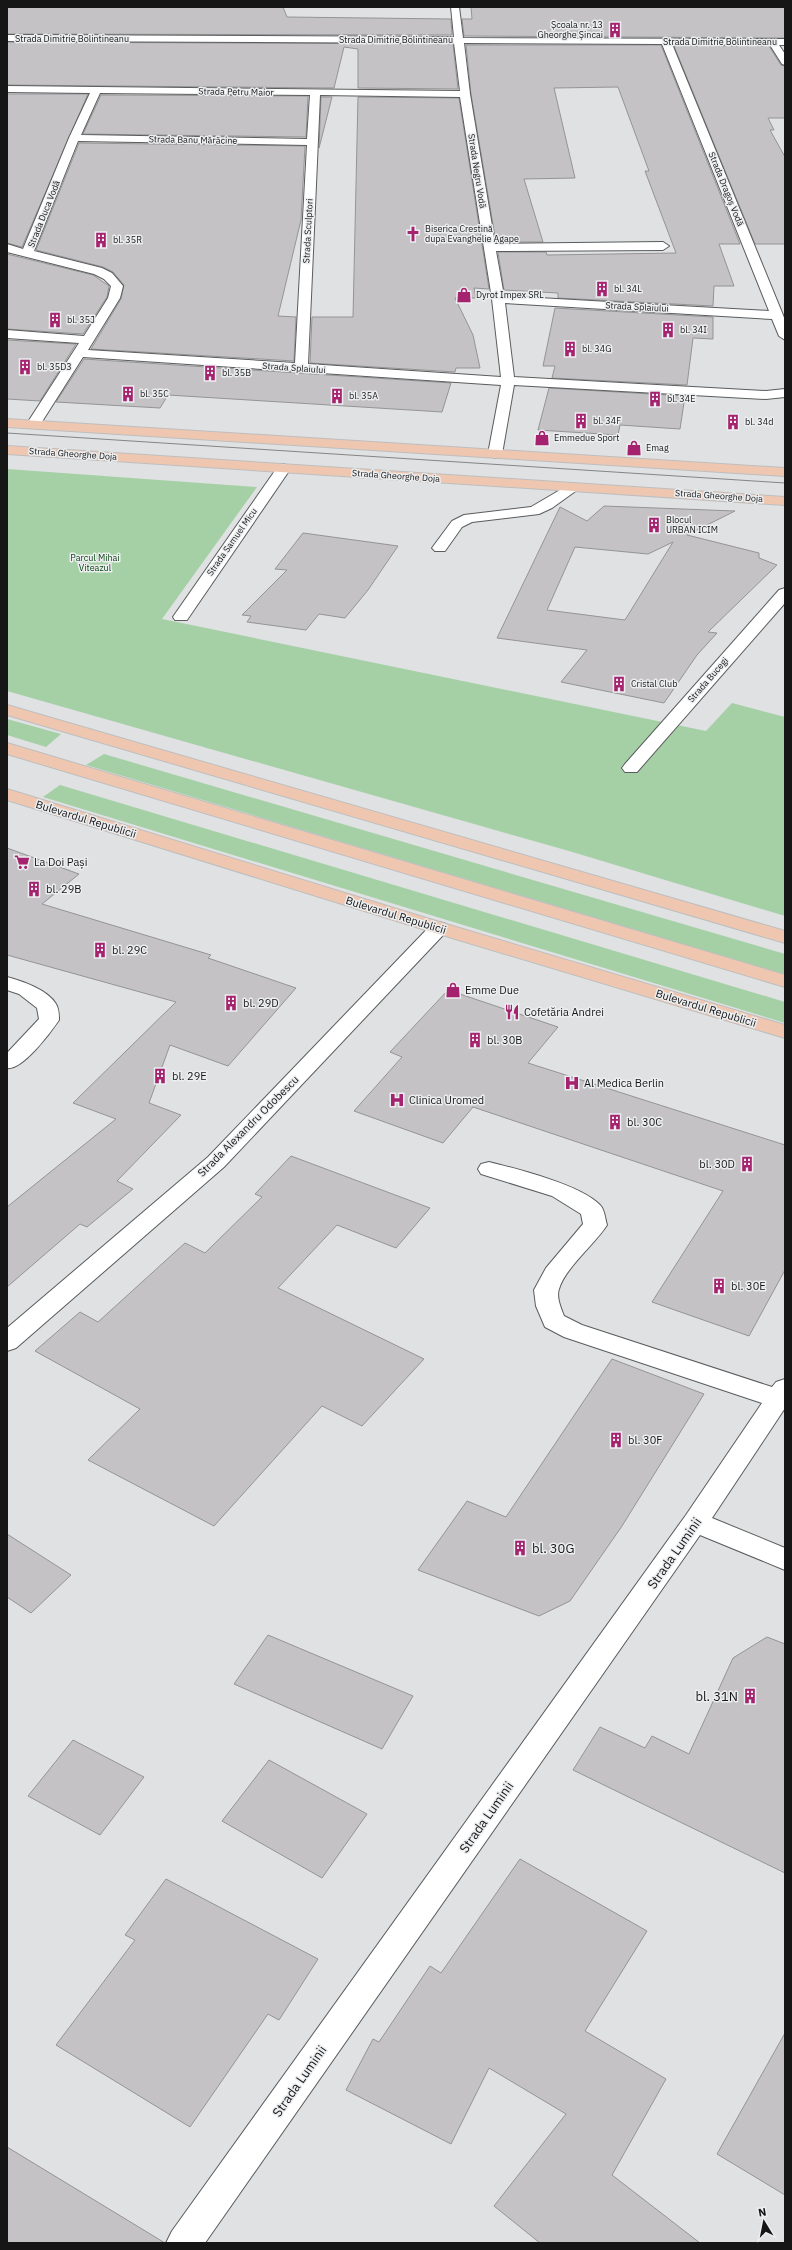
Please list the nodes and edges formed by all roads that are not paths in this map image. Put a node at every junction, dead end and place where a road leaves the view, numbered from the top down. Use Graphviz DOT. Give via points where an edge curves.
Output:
graph roads {
  1 [pos="455,7"];
  2 [pos="7,38"];
  3 [pos="458,40"];
  4 [pos="666,42"];
  5 [pos="773,42"];
  6 [pos="785,42"];
  7 [pos="785,62"];
  8 [pos="7,90"];
  9 [pos="96,90"];
  10 [pos="315,92"];
  11 [pos="465,94"];
  12 [pos="74,138"];
  13 [pos="312,142"];
  14 [pos="663,246"];
  15 [pos="7,248"];
  16 [pos="490,248"];
  17 [pos="28,252"];
  18 [pos="498,299"];
  19 [pos="776,315"];
  20 [pos="7,334"];
  21 [pos="785,336"];
  22 [pos="88,340"];
  23 [pos="79,354"];
  24 [pos="301,369"];
  25 [pos="508,381"];
  26 [pos="785,393"];
  27 [pos="7,423"];
  28 [pos="33,425"];
  29 [pos="7,450"];
  30 [pos="494,454"];
  31 [pos="284,468"];
  32 [pos="785,472"];
  33 [pos="572,487"];
  34 [pos="785,501"];
  35 [pos="440,548"];
  36 [pos="785,593"];
  37 [pos="181,617"];
  38 [pos="7,710"];
  39 [pos="7,748"];
  40 [pos="631,768"];
  41 [pos="7,794"];
  42 [pos="439,928"];
  43 [pos="785,937"];
  44 [pos="785,981"];
  45 [pos="7,983"];
  46 [pos="785,1032"];
  47 [pos="10,1062"];
  48 [pos="489,1169"];
  49 [pos="7,1342"];
  50 [pos="782,1394"];
  51 [pos="695,1522"];
  52 [pos="785,1559"];
  53 [pos="184,2243"];
  1 -- 3 [label="street, Strada Negru Vodă"];
  2 -- 3 [label="street, Strada Dimitrie Bolintineanu"];
  3 -- 4 [label="street, Strada Dimitrie Bolintineanu"];
  3 -- 11 [label="street, Strada Negru Vodă"];
  4 -- 5 [label="street, Strada Dimitrie Bolintineanu"];
  4 -- 19 [label="street, Strada Dragoș Vodă"];
  5 -- 6 [label="street, Strada Dimitrie Bolintineanu"];
  5 -- 7 [label="street"];
  8 -- 9 [label="street, Strada Petru Maior"];
  9 -- 10 [label="street, Strada Petru Maior"];
  9 -- 12 [label="street, Strada Duca Vodă"];
  10 -- 11 [label="street, Strada Petru Maior"];
  10 -- 13 [label="street, Strada Sculptori"];
  11 -- 16 [label="street, Strada Negru Vodă"];
  12 -- 13 [label="street, Strada Banu Mărăcine"];
  12 -- 17 [label="street, Strada Duca Vodă"];
  13 -- 24 [label="street, Strada Sculptori"];
  14 -- 16 [label="street"];
  15 -- 17 [label="street"];
  16 -- 18 [label="street, Strada Negru Vodă"];
  17 -- 22 [label="street, Strada Duca Vodă" via="98,271 115,282 117,292"];
  18 -- 19 [label="street, Strada Splaiului"];
  18 -- 25 [label="street, Strada Negru Vodă"];
  19 -- 21 [label="street, Strada Dragoș Vodă"];
  20 -- 22 [label="street"];
  22 -- 23 [label="street, Strada Duca Vodă"];
  23 -- 24 [label="street, Strada Splaiului"];
  23 -- 28 [label="street, Strada Duca Vodă"];
  24 -- 25 [label="street, Strada Splaiului"];
  25 -- 26 [label="street" via="766,395"];
  25 -- 30 [label="street, Strada Negru Vodă"];
  27 -- 28 [label="main road"];
  28 -- 30 [label="main road"];
  29 -- 31 [label="main road, Strada Gheorghe Doja"];
  30 -- 32 [label="main road"];
  31 -- 33 [label="main road, Strada Gheorghe Doja"];
  31 -- 37 [label="street, Strada Samuel Micu"];
  33 -- 34 [label="main road, Strada Gheorghe Doja"];
  33 -- 35 [label="street" via="548,506 534,511 470,518 457,524"];
  36 -- 40 [label="street, Strada Bucegi"];
  38 -- 43 [label="main road"];
  39 -- 44 [label="main road"];
  41 -- 42 [label="main road, Bulevardul Republicii"];
  42 -- 46 [label="main road, Bulevardul Republicii"];
  42 -- 49 [label="street, Strada Alexandru Odobescu" via="216,1162"];
  45 -- 47 [label="street" via="26,990 47,1006 49,1020"];
  48 -- 50 [label="street" via="560,1191 592,1210 595,1225 554,1274 546,1290 548,1306 554,1320 573,1331"];
  50 -- 51 [label="street, Strada Luminii"];
  51 -- 52 [label="street"];
  51 -- 53 [label="street, Strada Luminii"];
}
